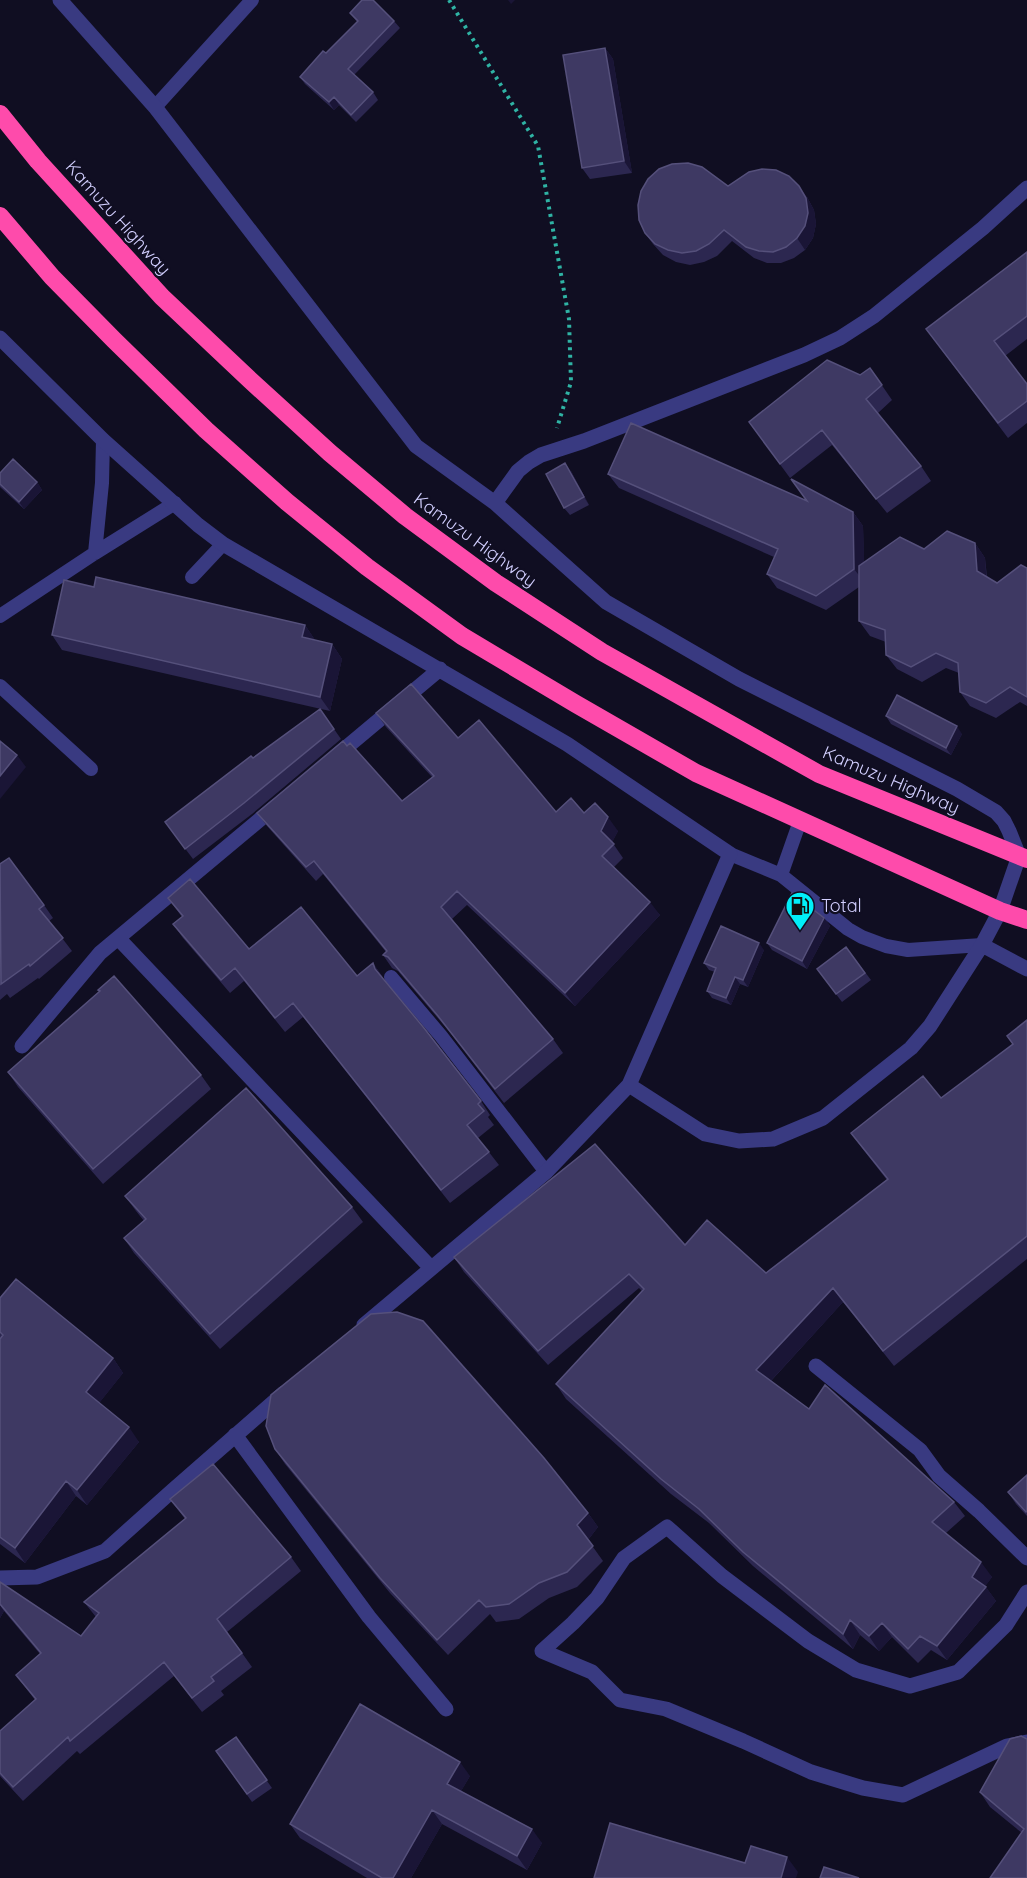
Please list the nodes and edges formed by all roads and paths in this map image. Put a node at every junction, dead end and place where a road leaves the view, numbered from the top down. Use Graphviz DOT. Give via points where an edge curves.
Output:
graph roads {
  1 [pos="60,0"];
  2 [pos="252,0"];
  3 [pos="449,0"];
  4 [pos="155,107"];
  5 [pos="0,114"];
  6 [pos="1027,188"];
  7 [pos="0,216"];
  8 [pos="0,338"];
  9 [pos="104,440"];
  10 [pos="550,452"];
  11 [pos="176,503"];
  12 [pos="495,503"];
  13 [pos="223,544"];
  14 [pos="94,553"];
  15 [pos="192,577"];
  16 [pos="0,616"];
  17 [pos="440,669"];
  18 [pos="0,686"];
  19 [pos="91,769"];
  20 [pos="320,769"];
  21 [pos="283,800"];
  22 [pos="800,820"];
  23 [pos="730,854"];
  24 [pos="1023,857"];
  25 [pos="782,875"];
  26 [pos="1000,911"];
  27 [pos="1027,920"];
  28 [pos="118,938"];
  29 [pos="982,945"];
  30 [pos="1027,969"];
  31 [pos="391,977"];
  32 [pos="22,1046"];
  33 [pos="628,1085"];
  34 [pos="546,1172"];
  35 [pos="432,1268"];
  36 [pos="351,1336"];
  37 [pos="816,1366"];
  38 [pos="297,1382"];
  39 [pos="234,1435"];
  40 [pos="1027,1558"];
  41 [pos="0,1578"];
  42 [pos="1027,1592"];
  43 [pos="446,1709"];
  44 [pos="1027,1742"];
  1 -- 4 [label="street"];
  2 -- 4 [label="lane"];
  3 -- 10 [label="path" via="538,146 569,319 571,382"];
  4 -- 12 [label="street" via="416,446"];
  5 -- 24 [label="highway, Kamuzu Highway" via="162,297 242,373 405,516 496,583 602,652 819,774"];
  6 -- 10 [label="street" via="874,316 840,338"];
  7 -- 22 [label="highway" via="75,301 206,430 367,567 462,636 576,704 696,772"];
  8 -- 9 [label="street"];
  9 -- 11 [label="street"];
  9 -- 14 [label="lane"];
  10 -- 12 [label="street" via="518,471"];
  11 -- 13 [label="street"];
  11 -- 14 [label="lane"];
  12 -- 24 [label="street" via="606,603 739,680 996,812"];
  13 -- 15 [label="lane"];
  13 -- 17 [label="street"];
  14 -- 16 [label="lane"];
  17 -- 20 [label="street"];
  17 -- 23 [label="street" via="567,744"];
  18 -- 19 [label="lane"];
  21 -- 28 [label="street"];
  22 -- 25 [label="lane"];
  22 -- 26 [label="highway"];
  23 -- 25 [label="lane"];
  23 -- 33 [label="street"];
  24 -- 26 [label="street"];
  25 -- 29 [label="lane" via="848,929 886,946 908,950"];
  26 -- 27 [label="highway"];
  26 -- 29 [label="street"];
  28 -- 32 [label="street" via="100,953"];
  28 -- 35 [label="street"];
  29 -- 30 [label="street"];
  29 -- 33 [label="street" via="930,1026 910,1048 823,1118 773,1139 739,1142 705,1134"];
  31 -- 34 [label="lane"];
  33 -- 34 [label="street"];
  34 -- 35 [label="street"];
  35 -- 36 [label="street"];
  37 -- 40 [label="street" via="920,1450 939,1476"];
  38 -- 39 [label="street"];
  39 -- 41 [label="street" via="105,1551 37,1577"];
  39 -- 43 [label="street" via="369,1617"];
  42 -- 44 [label="street" via="1006,1625 958,1672 910,1686 856,1670 808,1641 722,1576 668,1527 624,1558 597,1598 542,1651 592,1672 620,1700 666,1709 811,1773 863,1788 903,1794 1007,1746"];
}
